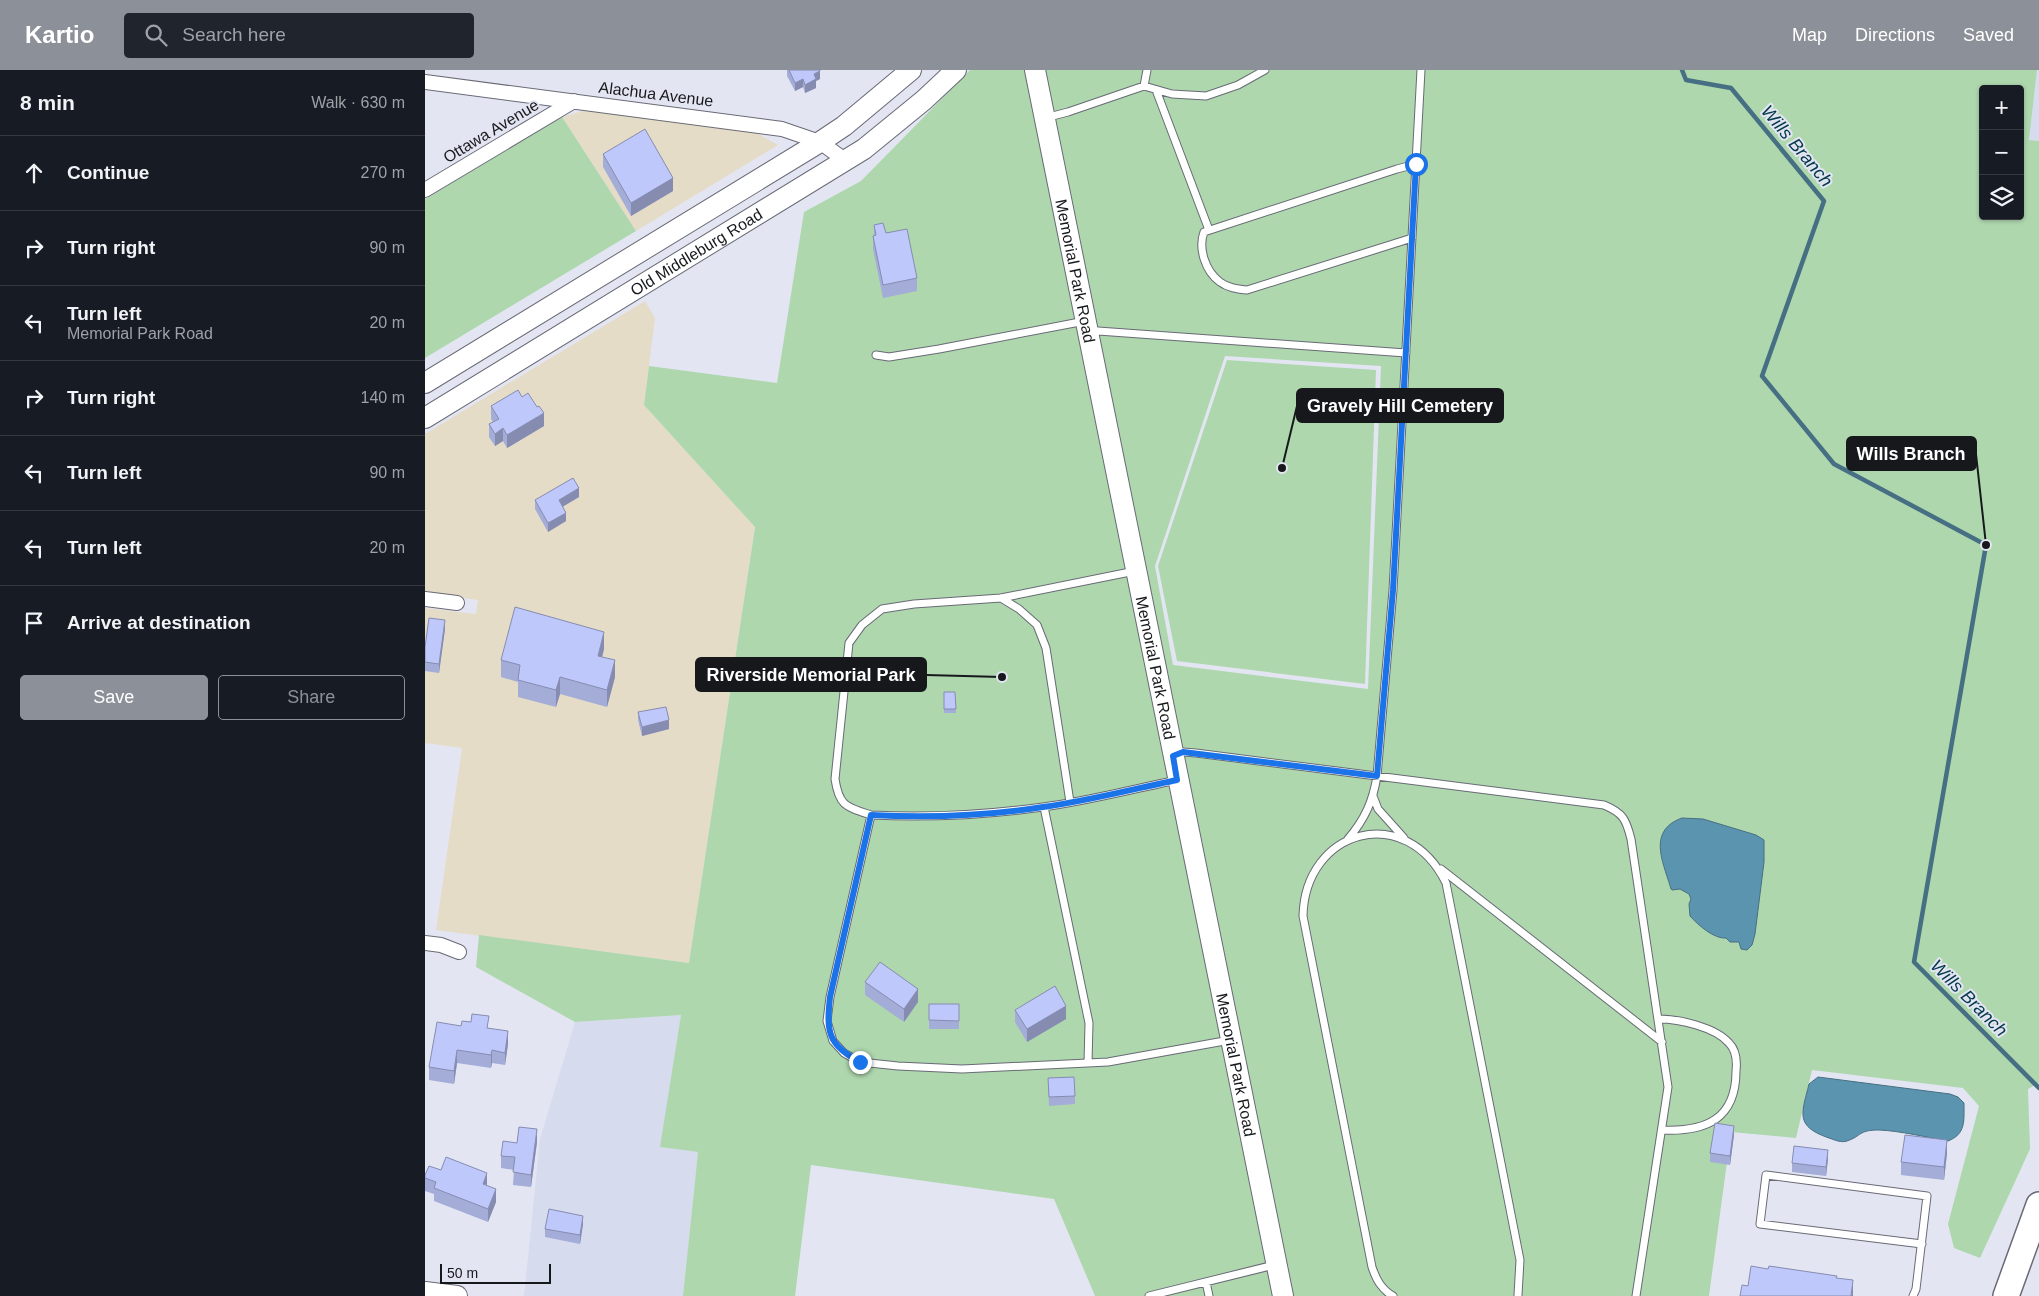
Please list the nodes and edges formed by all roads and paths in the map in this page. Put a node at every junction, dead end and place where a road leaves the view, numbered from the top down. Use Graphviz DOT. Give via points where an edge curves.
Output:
graph roads {
  1 [pos="911,70"];
  2 [pos="956,70"];
  3 [pos="1035,70"];
  4 [pos="1147,70"];
  5 [pos="1265,70"];
  6 [pos="1421,70"];
  7 [pos="425,82"];
  8 [pos="1144,86"];
  9 [pos="1156,90"];
  10 [pos="574,101"];
  11 [pos="1045,118"];
  12 [pos="820,142"];
  13 [pos="846,161"];
  14 [pos="1416,164"];
  15 [pos="425,190"];
  16 [pos="1209,230"];
  17 [pos="1412,238"];
  18 [pos="572,293"];
  19 [pos="588,318"];
  20 [pos="1087,327"];
  21 [pos="1406,353"];
  22 [pos="876,356"];
  23 [pos="425,383"];
  24 [pos="425,418"];
  25 [pos="1135,571"];
  26 [pos="1001,598"];
  27 [pos="425,599"];
  28 [pos="457,603"];
  29 [pos="1173,756"];
  30 [pos="1377,776"];
  31 [pos="1177,780"];
  32 [pos="1373,796"];
  33 [pos="1070,802"];
  34 [pos="1044,807"];
  35 [pos="871,815"];
  36 [pos="1405,839"];
  37 [pos="1344,843"];
  38 [pos="1438,868"];
  39 [pos="425,943"];
  40 [pos="459,952"];
  41 [pos="1659,1019"];
  42 [pos="1230,1040"];
  43 [pos="1662,1042"];
  44 [pos="1088,1063"];
  45 [pos="1663,1130"];
  46 [pos="2039,1204"];
  47 [pos="1922,1244"];
  48 [pos="1276,1264"];
  49 [pos="1206,1282"];
  50 [pos="425,1292"];
  51 [pos="457,1296"];
  52 [pos="1149,1296"];
  53 [pos="1209,1296"];
  54 [pos="1283,1296"];
  55 [pos="1393,1296"];
  56 [pos="1509,1296"];
  57 [pos="1520,1296"];
  58 [pos="1637,1296"];
  59 [pos="1913,1296"];
  60 [pos="2006,1296"];
  1 -- 12 [label="street, Old Middleburg Road"];
  2 -- 13 [label="street, Old Middleburg Road"];
  3 -- 11 [label="street, Memorial Park Road"];
  4 -- 8 [label="lane"];
  5 -- 9 [label="lane" via="1238,85 1206,96"];
  6 -- 14 [label="lane"];
  7 -- 10 [label="street, Alachua Avenue"];
  8 -- 9 [label="lane"];
  8 -- 11 [label="lane"];
  9 -- 16 [label="lane"];
  10 -- 12 [label="street, Alachua Avenue" via="752,124 782,129"];
  10 -- 15 [label="street, Ottawa Avenue"];
  11 -- 20 [label="street, Memorial Park Road"];
  12 -- 13 [label="street, Alachua Avenue"];
  12 -- 18 [label="street, Old Middleburg Road"];
  13 -- 19 [label="street, Old Middleburg Road"];
  14 -- 16 [label="lane"];
  14 -- 17 [label="lane"];
  16 -- 17 [label="lane" via="1201,241 1210,270 1219,282 1247,290"];
  17 -- 21 [label="lane"];
  18 -- 19 [label="street"];
  18 -- 23 [label="street, Old Middleburg Road"];
  19 -- 24 [label="street, Old Middleburg Road"];
  20 -- 21 [label="lane" via="1098,331"];
  20 -- 22 [label="lane" via="889,357"];
  20 -- 25 [label="street, Memorial Park Road"];
  21 -- 30 [label="lane" via="1393,590"];
  25 -- 26 [label="lane"];
  25 -- 29 [label="street, Memorial Park Road"];
  26 -- 33 [label="lane" via="1037,625 1046,648"];
  26 -- 35 [label="lane" via="882,609 862,625 849,643 835,779 837,794 845,805"];
  27 -- 28 [label="street"];
  29 -- 30 [label="lane" via="1183,752 1196,753"];
  29 -- 31 [label="street, Memorial Park Road"];
  30 -- 32 [label="lane"];
  30 -- 41 [label="lane" via="1605,805 1619,812 1627,823 1631,839"];
  31 -- 33 [label="lane"];
  31 -- 42 [label="street, Memorial Park Road"];
  32 -- 36 [label="lane" via="1378,809"];
  32 -- 37 [label="lane" via="1367,814"];
  33 -- 34 [label="lane"];
  34 -- 35 [label="lane" via="918,817"];
  34 -- 44 [label="lane" via="1089,1024"];
  35 -- 44 [label="lane" via="830,997 827,1021 833,1041 844,1053 860,1062 898,1066 962,1069"];
  36 -- 37 [label="lane" via="1371,834"];
  36 -- 38 [label="lane"];
  37 -- 55 [label="lane" via="1323,859 1312,874 1303,902 1303,916 1372,1266 1381,1287"];
  38 -- 43 [label="lane"];
  38 -- 57 [label="lane" via="1446,883 1520,1260"];
  39 -- 40 [label="street"];
  41 -- 43 [label="lane"];
  41 -- 45 [label="lane" via="1673,1019 1717,1032 1731,1044 1737,1059 1736,1082 1730,1105 1723,1115 1705,1126 1684,1131"];
  42 -- 44 [label="lane"];
  42 -- 48 [label="street, Memorial Park Road"];
  43 -- 45 [label="lane" via="1668,1087"];
  45 -- 58 [label="lane"];
  46 -- 60 [label="highway"];
  47 -- 47 [label="lane" via="1927,1196 1766,1175 1760,1224"];
  47 -- 59 [label="lane" via="1917,1289"];
  48 -- 49 [label="lane"];
  48 -- 54 [label="street, Memorial Park Road"];
  49 -- 52 [label="lane"];
  49 -- 53 [label="lane"];
  50 -- 51 [label="street"];
  56 -- 57 [label="lane"];
}
